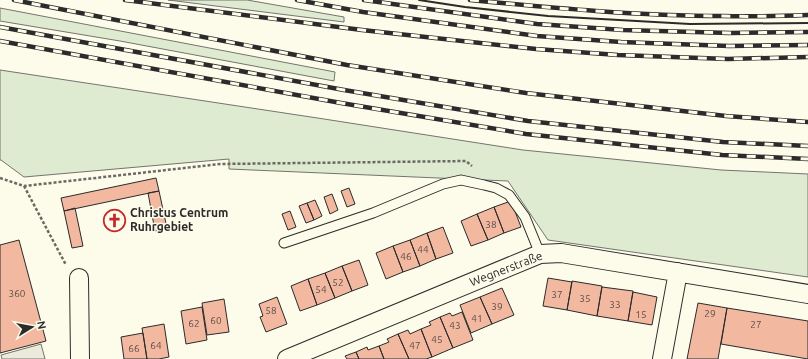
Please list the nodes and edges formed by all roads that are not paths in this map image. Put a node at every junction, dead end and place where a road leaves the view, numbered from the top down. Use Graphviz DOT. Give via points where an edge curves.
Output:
graph roads {
  1 [pos="284,243"];
  2 [pos="540,254"];
  3 [pos="678,272"];
  4 [pos="80,278"];
  5 [pos="808,294"];
  6 [pos="80,359"];
  7 [pos="286,359"];
  8 [pos="662,359"];
  1 -- 2 [label="lane" via="374,213 443,184 461,180 484,184 509,195 525,218"];
  2 -- 3 [label="street, Wegnerstraße" via="561,253"];
  2 -- 7 [label="street, Wegnerstraße"];
  3 -- 5 [label="street, Wegnerstraße"];
  3 -- 8 [label="street"];
  4 -- 6 [label="street"];
}
